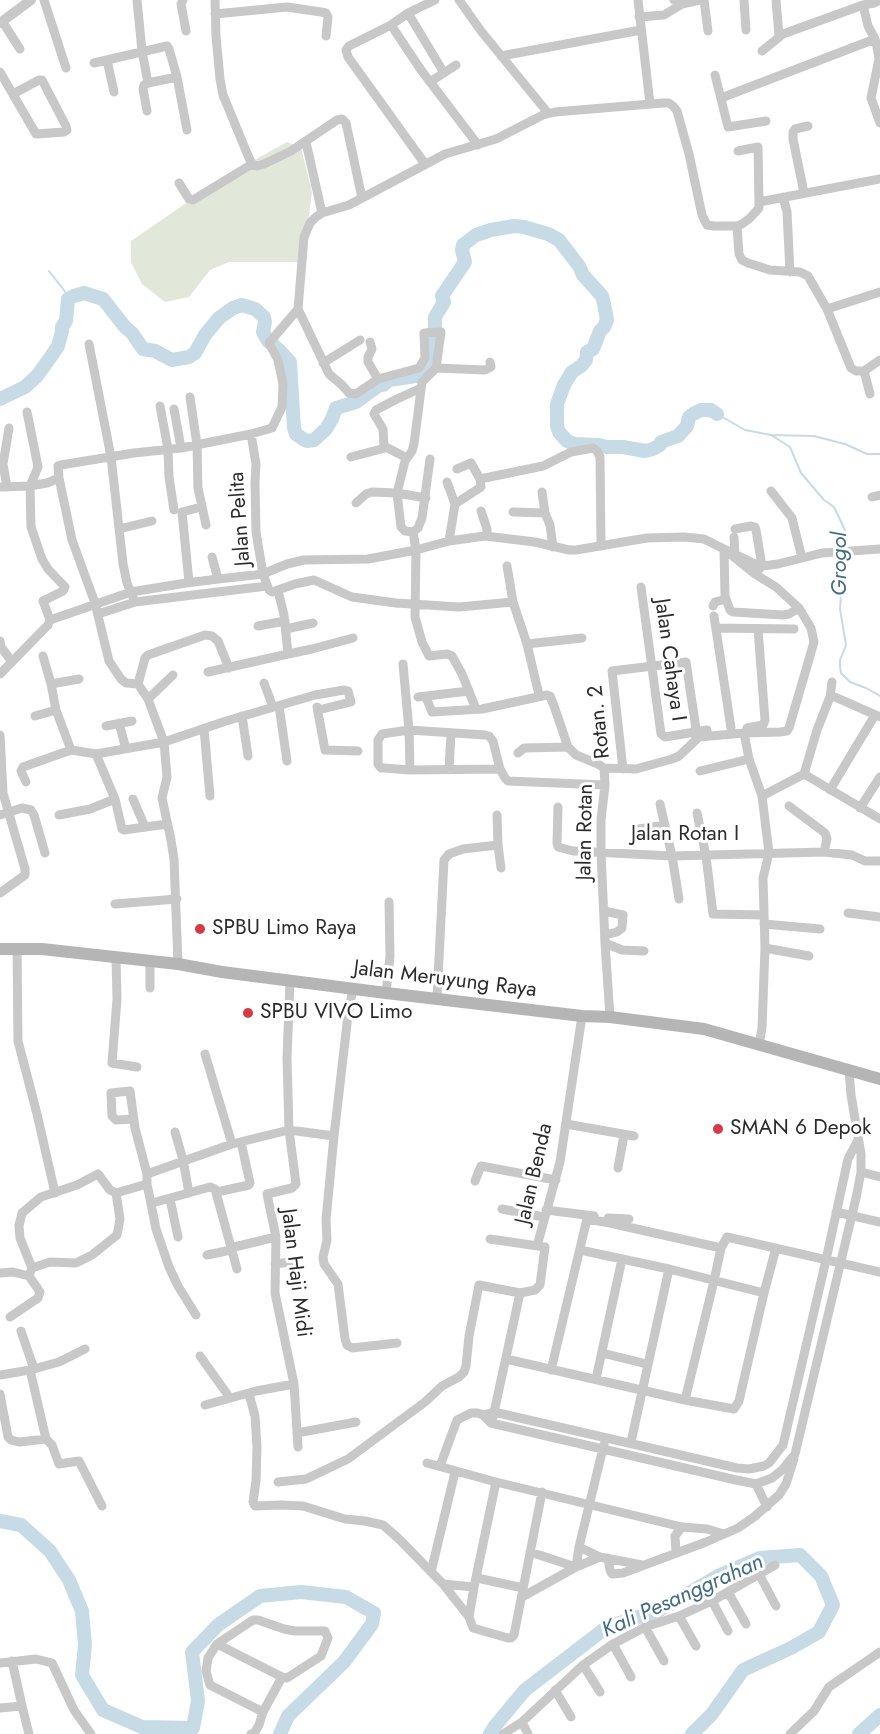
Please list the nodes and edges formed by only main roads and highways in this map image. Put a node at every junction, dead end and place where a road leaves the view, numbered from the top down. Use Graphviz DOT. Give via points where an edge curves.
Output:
graph roads {
  1 [pos="0,949"];
  2 [pos="880,1079"];
  1 -- 2 [label="main road, Jalan Meruyung Raya" via="42,949 178,964 386,993 704,1029"];
}
